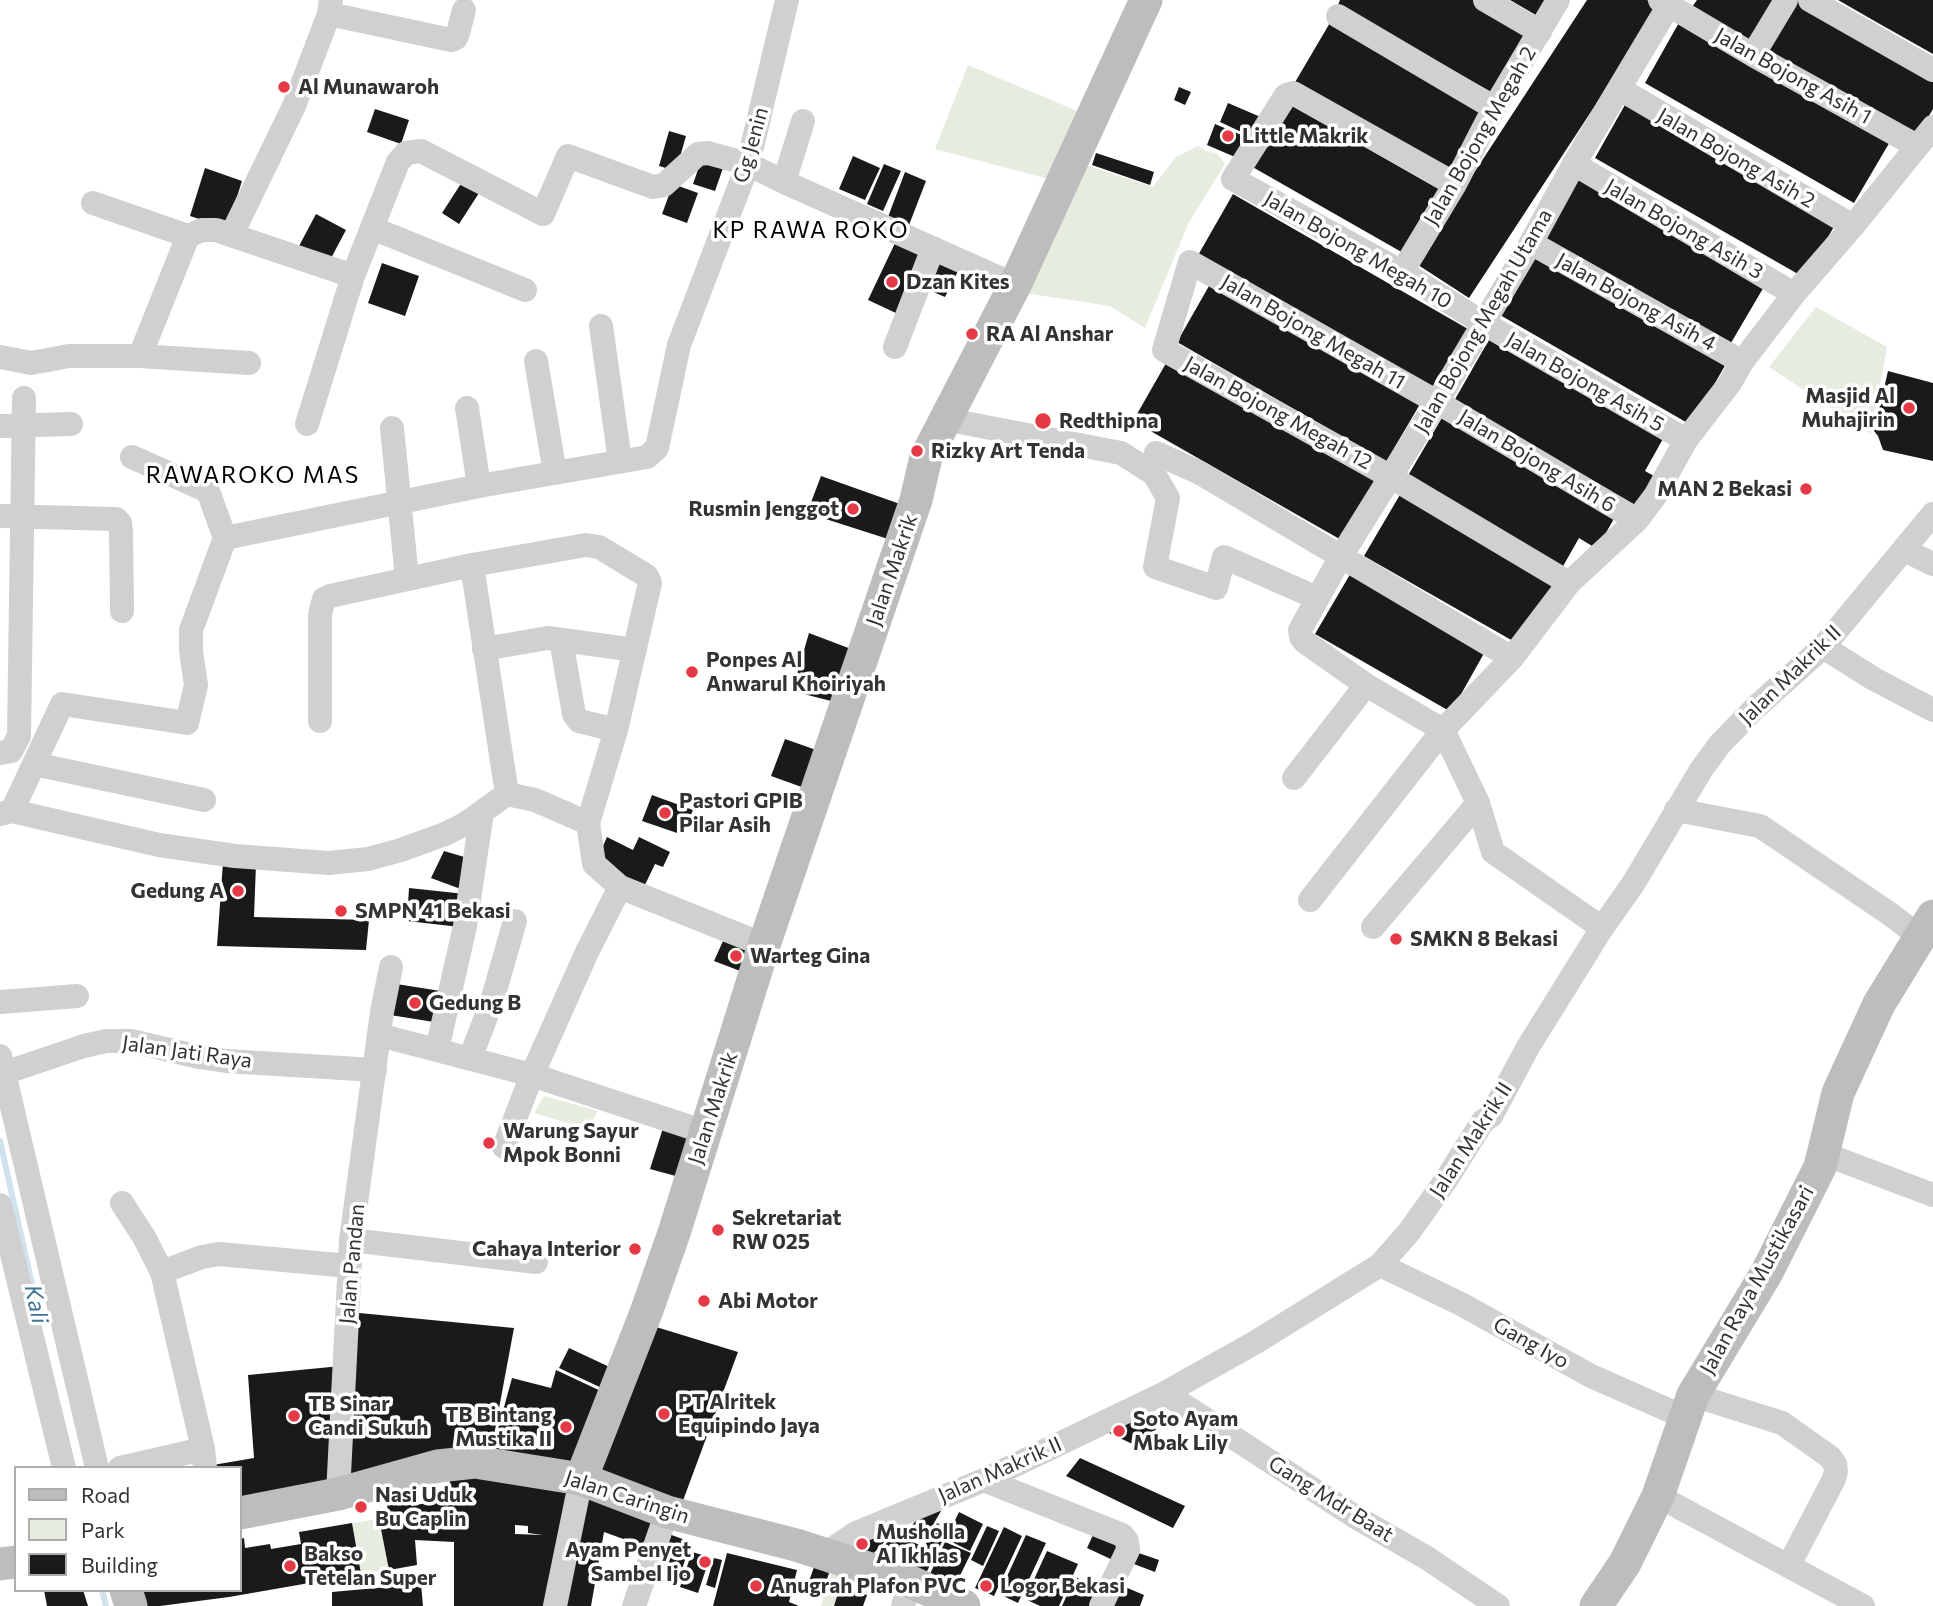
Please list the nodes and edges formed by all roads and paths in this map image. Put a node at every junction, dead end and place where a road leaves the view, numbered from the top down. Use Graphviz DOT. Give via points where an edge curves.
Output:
graph roads {
  1 [pos="787,0"];
  2 [pos="1146,0"];
  3 [pos="1485,0"];
  4 [pos="1558,0"];
  5 [pos="1786,0"];
  6 [pos="1810,0"];
  7 [pos="1667,2"];
  8 [pos="330,7"];
  9 [pos="464,10"];
  10 [pos="1338,16"];
  11 [pos="1540,32"];
  12 [pos="1753,55"];
  13 [pos="1933,70"];
  14 [pos="1620,89"];
  15 [pos="1494,108"];
  16 [pos="803,121"];
  17 [pos="1925,137"];
  18 [pos="748,164"];
  19 [pos="1574,164"];
  20 [pos="784,182"];
  21 [pos="1455,184"];
  22 [pos="93,203"];
  23 [pos="1853,226"];
  24 [pos="372,228"];
  25 [pos="232,234"];
  26 [pos="188,236"];
  27 [pos="1531,243"];
  28 [pos="933,248"];
  29 [pos="1402,272"];
  30 [pos="353,276"];
  31 [pos="1014,285"];
  32 [pos="524,290"];
  33 [pos="1794,293"];
  34 [pos="1483,323"];
  35 [pos="601,326"];
  36 [pos="895,347"];
  37 [pos="1164,350"];
  38 [pos="140,356"];
  39 [pos="0,357"];
  40 [pos="536,360"];
  41 [pos="1742,362"];
  42 [pos="249,363"];
  43 [pos="24,398"];
  44 [pos="1437,401"];
  45 [pos="467,408"];
  46 [pos="944,419"];
  47 [pos="71,424"];
  48 [pos="307,424"];
  49 [pos="0,426"];
  50 [pos="25,426"];
  51 [pos="392,428"];
  52 [pos="1686,440"];
  53 [pos="1156,453"];
  54 [pos="132,457"];
  55 [pos="620,461"];
  56 [pos="555,473"];
  57 [pos="1391,477"];
  58 [pos="479,486"];
  59 [pos="401,502"];
  60 [pos="1933,513"];
  61 [pos="12,516"];
  62 [pos="1637,520"];
  63 [pos="225,538"];
  64 [pos="1904,550"];
  65 [pos="1340,558"];
  66 [pos="1933,564"];
  67 [pos="472,565"];
  68 [pos="407,578"];
  69 [pos="1569,583"];
  70 [pos="1317,598"];
  71 [pos="122,611"];
  72 [pos="556,639"];
  73 [pos="1823,647"];
  74 [pos="484,649"];
  75 [pos="635,650"];
  76 [pos="1512,658"];
  77 [pos="1366,685"];
  78 [pos="1933,710"];
  79 [pos="320,722"];
  80 [pos="616,730"];
  81 [pos="1443,730"];
  82 [pos="0,753"];
  83 [pos="34,764"];
  84 [pos="1294,778"];
  85 [pos="507,794"];
  86 [pos="204,800"];
  87 [pos="1478,803"];
  88 [pos="1676,810"];
  89 [pos="482,812"];
  90 [pos="6,813"];
  91 [pos="588,824"];
  92 [pos="620,887"];
  93 [pos="1310,900"];
  94 [pos="515,921"];
  95 [pos="1926,926"];
  96 [pos="1373,927"];
  97 [pos="1602,928"];
  98 [pos="764,945"];
  99 [pos="391,967"];
  100 [pos="76,996"];
  101 [pos="0,1002"];
  102 [pos="380,1035"];
  103 [pos="437,1050"];
  104 [pos="470,1059"];
  105 [pos="2,1065"];
  106 [pos="374,1070"];
  107 [pos="533,1075"];
  108 [pos="705,1132"];
  109 [pos="504,1147"];
  110 [pos="1822,1153"];
  111 [pos="1933,1195"];
  112 [pos="122,1203"];
  113 [pos="0,1205"];
  114 [pos="351,1240"];
  115 [pos="536,1262"];
  116 [pos="1380,1265"];
  117 [pos="349,1266"];
  118 [pos="162,1272"];
  119 [pos="1164,1393"];
  120 [pos="1689,1406"];
  121 [pos="204,1458"];
  122 [pos="64,1466"];
  123 [pos="97,1466"];
  124 [pos="137,1466"];
  125 [pos="581,1479"];
  126 [pos="984,1480"];
  127 [pos="338,1494"];
  128 [pos="1658,1496"];
  129 [pos="667,1512"];
  130 [pos="242,1513"];
  131 [pos="825,1554"];
  132 [pos="1789,1565"];
  133 [pos="907,1594"];
  134 [pos="555,1606"];
  135 [pos="634,1606"];
  136 [pos="964,1606"];
  137 [pos="1101,1606"];
  138 [pos="1498,1606"];
  139 [pos="1596,1606"];
  140 [pos="1861,1606"];
  1 -- 18 [label="street, Gg Jenin"];
  2 -- 31 [label="street, Jalan Makrik"];
  3 -- 11 [label="street"];
  4 -- 11 [label="street, Jalan Bojong Megah 2"];
  5 -- 12 [label="street"];
  6 -- 13 [label="street"];
  7 -- 12 [label="street, Jalan Bojong Asih 1"];
  7 -- 14 [label="street, Jalan Bojong Megah Utama"];
  8 -- 9 [label="street" via="451,40 456,38"];
  8 -- 25 [label="street" via="294,106"];
  10 -- 15 [label="street"];
  11 -- 15 [label="street, Jalan Bojong Megah 2"];
  12 -- 17 [label="street, Jalan Bojong Asih 1"];
  14 -- 19 [label="street, Jalan Bojong Megah Utama"];
  14 -- 23 [label="street, Jalan Bojong Asih 2"];
  15 -- 21 [label="street, Jalan Bojong Megah 2"];
  16 -- 20 [label="street"];
  17 -- 23 [label="street"];
  18 -- 20 [label="street"];
  18 -- 24 [label="street" via="698,154 664,185 653,187 568,156 543,214 421,150 406,153 398,162"];
  18 -- 55 [label="street, Gg Jenin" via="679,345 657,448 648,457"];
  19 -- 27 [label="street, Jalan Bojong Megah Utama"];
  19 -- 33 [label="street, Jalan Bojong Asih 3"];
  20 -- 28 [label="street"];
  21 -- 29 [label="street, Jalan Bojong Megah 2"];
  21 -- 29 [label="street, Jalan Bojong Megah 10" via="1293,93 1286,95 1233,179"];
  22 -- 26 [label="street"];
  23 -- 33 [label="street"];
  24 -- 30 [label="street"];
  24 -- 32 [label="street"];
  25 -- 26 [label="street" via="202,230"];
  25 -- 30 [label="street"];
  26 -- 38 [label="street"];
  27 -- 34 [label="street, Jalan Bojong Megah Utama"];
  27 -- 41 [label="street, Jalan Bojong Asih 4"];
  28 -- 31 [label="street"];
  28 -- 36 [label="street"];
  29 -- 34 [label="street, Jalan Bojong Megah 10"];
  30 -- 48 [label="street"];
  31 -- 46 [label="street, Jalan Makrik"];
  33 -- 41 [label="street"];
  34 -- 44 [label="street, Jalan Bojong Megah Utama"];
  34 -- 52 [label="street, Jalan Bojong Asih 5"];
  35 -- 55 [label="street"];
  37 -- 44 [label="street, Jalan Bojong Megah 11" via="1190,261"];
  37 -- 57 [label="street, Jalan Bojong Megah 12"];
  38 -- 39 [label="street" via="69,356 31,363"];
  38 -- 42 [label="street"];
  40 -- 56 [label="street"];
  41 -- 52 [label="street"];
  43 -- 50 [label="street"];
  44 -- 57 [label="street, Jalan Bojong Megah Utama"];
  44 -- 62 [label="street, Jalan Bojong Asih 6"];
  45 -- 58 [label="street"];
  46 -- 70 [label="street" via="1121,453 1154,474 1168,498 1155,567 1216,588 1224,557"];
  46 -- 98 [label="street, Jalan Makrik" via="926,457 916,500"];
  47 -- 50 [label="street"];
  49 -- 50 [label="street"];
  50 -- 61 [label="street"];
  51 -- 59 [label="street"];
  52 -- 62 [label="street"];
  53 -- 65 [label="street" via="1200,473"];
  54 -- 63 [label="street" via="208,491"];
  55 -- 56 [label="street"];
  56 -- 58 [label="street"];
  57 -- 65 [label="street, Jalan Bojong Megah Utama"];
  57 -- 69 [label="street, Jalan Bojong Megah 12"];
  58 -- 59 [label="street"];
  59 -- 63 [label="street"];
  59 -- 68 [label="street"];
  60 -- 64 [label="street, Jalan Makrik II"];
  61 -- 71 [label="street" via="116,519 121,533"];
  61 -- 82 [label="street" via="19,736 11,751"];
  62 -- 69 [label="street"];
  63 -- 83 [label="street" via="191,630 196,685 187,723 62,704"];
  64 -- 66 [label="street"];
  64 -- 73 [label="street, Jalan Makrik II"];
  65 -- 70 [label="street, Jalan Bojong Megah Utama"];
  65 -- 76 [label="street"];
  67 -- 68 [label="street"];
  67 -- 74 [label="street"];
  67 -- 75 [label="street" via="586,545 598,547 648,576"];
  68 -- 79 [label="street" via="324,599 320,614"];
  69 -- 76 [label="street"];
  70 -- 77 [label="street, Jalan Bojong Megah Utama" via="1300,630 1301,637"];
  72 -- 74 [label="street"];
  72 -- 75 [label="street"];
  72 -- 80 [label="street" via="562,646 579,721"];
  73 -- 78 [label="street"];
  73 -- 88 [label="street, Jalan Makrik II" via="1720,744"];
  74 -- 85 [label="street"];
  75 -- 80 [label="street"];
  76 -- 81 [label="street"];
  77 -- 81 [label="street"];
  77 -- 84 [label="street"];
  80 -- 91 [label="street"];
  81 -- 87 [label="street"];
  81 -- 93 [label="street"];
  83 -- 86 [label="street"];
  83 -- 90 [label="street"];
  85 -- 89 [label="street"];
  85 -- 91 [label="street" via="535,800"];
  87 -- 96 [label="street"];
  87 -- 97 [label="street" via="1493,852"];
  88 -- 95 [label="street" via="1760,826 1880,906"];
  88 -- 97 [label="street, Jalan Makrik II"];
  89 -- 90 [label="street" via="455,829 401,850 329,863 159,845"];
  89 -- 103 [label="street" via="465,926"];
  91 -- 92 [label="street" via="594,864"];
  92 -- 98 [label="street"];
  92 -- 107 [label="street"];
  94 -- 104 [label="street"];
  95 -- 110 [label="street, Jalan Raya Mustikasari" via="1850,1066"];
  97 -- 116 [label="street, Jalan Makrik II" via="1491,1116 1483,1121 1417,1222"];
  98 -- 108 [label="street, Jalan Makrik"];
  99 -- 102 [label="street, Jalan Pandan"];
  100 -- 101 [label="street"];
  102 -- 103 [label="street"];
  102 -- 106 [label="street, Jalan Pandan"];
  103 -- 104 [label="street"];
  104 -- 107 [label="street"];
  105 -- 106 [label="street, Jalan Jati Raya" via="106,1041 131,1041 226,1061"];
  105 -- 123 [label="street"];
  106 -- 114 [label="street, Jalan Pandan"];
  107 -- 108 [label="street"];
  107 -- 109 [label="street"];
  108 -- 125 [label="street, Jalan Makrik" via="647,1310"];
  110 -- 111 [label="street"];
  110 -- 120 [label="street, Jalan Raya Mustikasari" via="1820,1167 1766,1273"];
  112 -- 118 [label="street"];
  113 -- 122 [label="street"];
  114 -- 115 [label="street"];
  114 -- 117 [label="street, Jalan Pandan"];
  116 -- 119 [label="street, Jalan Makrik II"];
  116 -- 120 [label="street, Gang Iyo" via="1591,1376"];
  117 -- 118 [label="street" via="219,1254"];
  117 -- 127 [label="street, Jalan Pandan"];
  118 -- 121 [label="street"];
  119 -- 126 [label="street, Jalan Makrik II"];
  119 -- 138 [label="street, Gang Mdr Baat"];
  120 -- 128 [label="street, Jalan Raya Mustikasari"];
  120 -- 132 [label="street, Gang Iyo" via="1782,1423 1835,1464 1834,1479"];
  121 -- 124 [label="street"];
  125 -- 127 [label="street, Jalan Caringin" via="475,1462 438,1466"];
  125 -- 129 [label="street, Jalan Caringin"];
  125 -- 134 [label="street"];
  126 -- 131 [label="street, Jalan Makrik II" via="856,1533"];
  126 -- 137 [label="street" via="1122,1535 1128,1550"];
  127 -- 130 [label="street, Jalan Caringin"];
  128 -- 132 [label="street"];
  128 -- 139 [label="street, Jalan Raya Mustikasari" via="1625,1563"];
  129 -- 131 [label="street, Jalan Caringin"];
  129 -- 135 [label="street"];
  131 -- 133 [label="street, Jalan Caringin"];
  132 -- 140 [label="street"];
  133 -- 136 [label="street, Jalan Caringin"];
}
